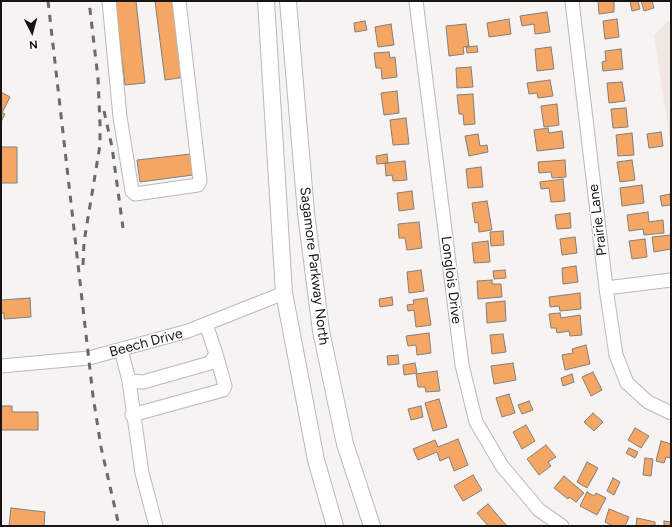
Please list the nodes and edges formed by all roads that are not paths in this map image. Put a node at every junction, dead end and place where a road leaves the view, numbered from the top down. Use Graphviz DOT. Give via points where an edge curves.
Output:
graph roads {
  1 [pos="108,1"];
  2 [pos="179,1"];
  3 [pos="266,1"];
  4 [pos="288,1"];
  5 [pos="416,1"];
  6 [pos="572,1"];
  7 [pos="671,280"];
  8 [pos="606,288"];
  9 [pos="284,293"];
  10 [pos="206,324"];
  11 [pos="121,349"];
  12 [pos="216,354"];
  13 [pos="1,366"];
  14 [pos="129,381"];
  15 [pos="671,414"];
  16 [pos="132,415"];
  17 [pos="156,526"];
  18 [pos="335,526"];
  19 [pos="372,526"];
  20 [pos="562,526"];
  1 -- 2 [label="street" via="120,117 132,191 135,194 198,185 200,181"];
  3 -- 9 [label="main road, Sagamore Parkway North"];
  4 -- 19 [label="main road, Sagamore Parkway North" via="306,213 320,331 345,444"];
  5 -- 20 [label="street, Longlois Drive" via="462,365 476,422 507,471 539,510"];
  6 -- 8 [label="street, Prairie Lane"];
  7 -- 8 [label="street"];
  8 -- 15 [label="street, Prairie Lane" via="616,355 627,383 648,402"];
  9 -- 10 [label="street, Beech Drive"];
  9 -- 18 [label="main road, Sagamore Parkway North" via="316,460"];
  10 -- 11 [label="street, Beech Drive"];
  10 -- 12 [label="street"];
  11 -- 13 [label="street, Beech Drive" via="89,358"];
  11 -- 14 [label="street"];
  12 -- 14 [label="street" via="210,363 143,382"];
  12 -- 16 [label="street" via="225,386 222,390"];
  14 -- 16 [label="street"];
  16 -- 17 [label="street" via="142,473"];
}
